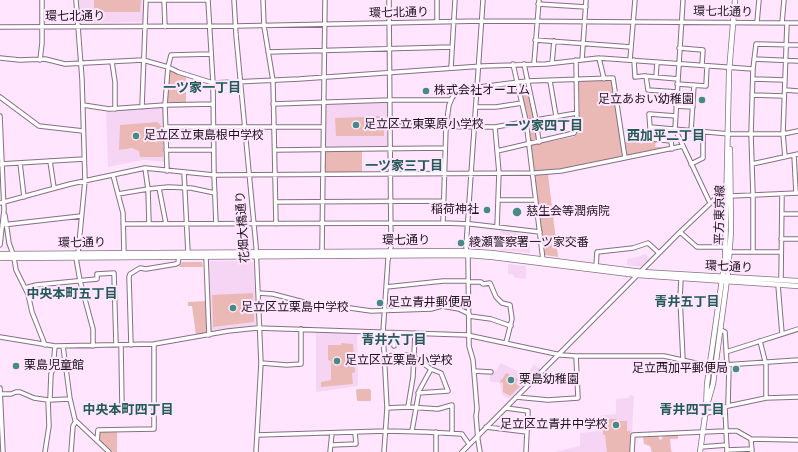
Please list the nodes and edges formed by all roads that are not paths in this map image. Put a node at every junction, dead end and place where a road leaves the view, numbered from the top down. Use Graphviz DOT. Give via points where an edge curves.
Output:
graph roads {
  1 [pos="42,0"];
  2 [pos="76,0"];
  3 [pos="146,0"];
  4 [pos="164,0"];
  5 [pos="177,0"];
  6 [pos="208,0"];
  7 [pos="234,0"];
  8 [pos="263,0"];
  9 [pos="325,0"];
  10 [pos="388,0"];
  11 [pos="436,0"];
  12 [pos="455,0"];
  13 [pos="484,0"];
  14 [pos="586,0"];
  15 [pos="635,0"];
  16 [pos="683,0"];
  17 [pos="735,0"];
  18 [pos="759,0"];
  19 [pos="784,0"];
  20 [pos="538,2"];
  21 [pos="586,7"];
  22 [pos="482,21"];
  23 [pos="537,21"];
  24 [pos="585,21"];
  25 [pos="633,21"];
  26 [pos="436,22"];
  27 [pos="454,22"];
  28 [pos="681,22"];
  29 [pos="734,22"];
  30 [pos="757,22"];
  31 [pos="389,23"];
  32 [pos="782,23"];
  33 [pos="787,23"];
  34 [pos="798,23"];
  35 [pos="324,24"];
  36 [pos="209,26"];
  37 [pos="236,26"];
  38 [pos="264,26"];
  39 [pos="0,27"];
  40 [pos="43,27"];
  41 [pos="78,27"];
  42 [pos="144,27"];
  43 [pos="164,27"];
  44 [pos="535,40"];
  45 [pos="554,41"];
  46 [pos="583,43"];
  47 [pos="786,45"];
  48 [pos="798,46"];
  49 [pos="452,47"];
  50 [pos="631,47"];
  51 [pos="679,48"];
  52 [pos="389,49"];
  53 [pos="324,50"];
  54 [pos="268,52"];
  55 [pos="211,54"];
  56 [pos="0,58"];
  57 [pos="599,58"];
  58 [pos="754,59"];
  59 [pos="40,60"];
  60 [pos="143,60"];
  61 [pos="576,60"];
  62 [pos="582,60"];
  63 [pos="632,60"];
  64 [pos="786,61"];
  65 [pos="798,61"];
  66 [pos="112,62"];
  67 [pos="657,62"];
  68 [pos="80,63"];
  69 [pos="552,63"];
  70 [pos="679,63"];
  71 [pos="513,64"];
  72 [pos="524,64"];
  73 [pos="534,64"];
  74 [pos="702,65"];
  75 [pos="168,66"];
  76 [pos="480,66"];
  77 [pos="707,66"];
  78 [pos="730,67"];
  79 [pos="451,68"];
  80 [pos="753,69"];
  81 [pos="389,72"];
  82 [pos="646,76"];
  83 [pos="323,77"];
  84 [pos="656,77"];
  85 [pos="753,78"];
  86 [pos="604,79"];
  87 [pos="678,79"];
  88 [pos="577,80"];
  89 [pos="785,80"];
  90 [pos="273,81"];
  91 [pos="527,81"];
  92 [pos="550,81"];
  93 [pos="241,82"];
  94 [pos="213,83"];
  95 [pos="517,83"];
  96 [pos="678,84"];
  97 [pos="694,85"];
  98 [pos="478,88"];
  99 [pos="785,90"];
  100 [pos="798,91"];
  101 [pos="677,92"];
  102 [pos="752,95"];
  103 [pos="784,96"];
  104 [pos="0,98"];
  105 [pos="390,100"];
  106 [pos="451,100"];
  107 [pos="323,102"];
  108 [pos="522,103"];
  109 [pos="213,104"];
  110 [pos="273,104"];
  111 [pos="83,105"];
  112 [pos="165,105"];
  113 [pos="676,106"];
  114 [pos="142,107"];
  115 [pos="477,107"];
  116 [pos="693,107"];
  117 [pos="114,109"];
  118 [pos="577,113"];
  119 [pos="0,116"];
  120 [pos="556,116"];
  121 [pos="676,116"];
  122 [pos="536,120"];
  123 [pos="526,121"];
  124 [pos="390,126"];
  125 [pos="166,127"];
  126 [pos="213,127"];
  127 [pos="245,127"];
  128 [pos="274,127"];
  129 [pos="322,127"];
  130 [pos="446,127"];
  131 [pos="475,127"];
  132 [pos="495,127"];
  133 [pos="650,127"];
  134 [pos="676,129"];
  135 [pos="83,131"];
  136 [pos="692,131"];
  137 [pos="703,131"];
  138 [pos="798,131"];
  139 [pos="729,134"];
  140 [pos="751,134"];
  141 [pos="783,134"];
  142 [pos="539,142"];
  143 [pos="529,144"];
  144 [pos="683,146"];
  145 [pos="445,148"];
  146 [pos="672,148"];
  147 [pos="390,149"];
  148 [pos="166,150"];
  149 [pos="213,150"];
  150 [pos="275,150"];
  151 [pos="322,150"];
  152 [pos="497,151"];
  153 [pos="796,154"];
  154 [pos="785,157"];
  155 [pos="625,158"];
  156 [pos="84,159"];
  157 [pos="50,161"];
  158 [pos="20,163"];
  159 [pos="1,164"];
  160 [pos="691,164"];
  161 [pos="752,164"];
  162 [pos="144,168"];
  163 [pos="167,171"];
  164 [pos="184,172"];
  165 [pos="499,173"];
  166 [pos="533,173"];
  167 [pos="214,174"];
  168 [pos="322,174"];
  169 [pos="391,174"];
  170 [pos="444,174"];
  171 [pos="472,174"];
  172 [pos="113,175"];
  173 [pos="249,175"];
  174 [pos="275,175"];
  175 [pos="84,181"];
  176 [pos="54,188"];
  177 [pos="159,188"];
  178 [pos="185,188"];
  179 [pos="148,189"];
  180 [pos="215,193"];
  181 [pos="797,193"];
  182 [pos="118,194"];
  183 [pos="729,194"];
  184 [pos="782,194"];
  185 [pos="753,195"];
  186 [pos="24,196"];
  187 [pos="499,200"];
  188 [pos="536,200"];
  189 [pos="443,201"];
  190 [pos="2,202"];
  191 [pos="276,202"];
  192 [pos="321,202"];
  193 [pos="391,202"];
  194 [pos="710,204"];
  195 [pos="782,214"];
  196 [pos="798,214"];
  197 [pos="81,216"];
  198 [pos="443,223"];
  199 [pos="123,224"];
  200 [pos="149,224"];
  201 [pos="166,224"];
  202 [pos="187,224"];
  203 [pos="216,224"];
  204 [pos="254,224"];
  205 [pos="276,224"];
  206 [pos="321,224"];
  207 [pos="391,224"];
  208 [pos="468,224"];
  209 [pos="4,225"];
  210 [pos="497,227"];
  211 [pos="540,232"];
  212 [pos="680,232"];
  213 [pos="781,239"];
  214 [pos="798,239"];
  215 [pos="0,245"];
  216 [pos="726,247"];
  217 [pos="0,251"];
  218 [pos="322,252"];
  219 [pos="730,252"];
  220 [pos="753,252"];
  221 [pos="781,252"];
  222 [pos="188,253"];
  223 [pos="390,253"];
  224 [pos="467,253"];
  225 [pos="0,254"];
  226 [pos="256,254"];
  227 [pos="659,254"];
  228 [pos="124,255"];
  229 [pos="13,256"];
  230 [pos="77,256"];
  231 [pos="179,257"];
  232 [pos="206,257"];
  233 [pos="0,260"];
  234 [pos="543,260"];
  235 [pos="596,266"];
  236 [pos="642,272"];
  237 [pos="637,275"];
  238 [pos="680,279"];
  239 [pos="725,279"];
  240 [pos="781,280"];
  241 [pos="80,281"];
  242 [pos="798,281"];
  243 [pos="468,282"];
  244 [pos="778,285"];
  245 [pos="798,286"];
  246 [pos="386,287"];
  247 [pos="25,288"];
  248 [pos="258,292"];
  249 [pos="384,311"];
  250 [pos="469,315"];
  251 [pos="511,326"];
  252 [pos="259,328"];
  253 [pos="301,329"];
  254 [pos="798,329"];
  255 [pos="721,330"];
  256 [pos="383,332"];
  257 [pos="394,333"];
  258 [pos="415,333"];
  259 [pos="782,334"];
  260 [pos="209,335"];
  261 [pos="469,335"];
  262 [pos="0,337"];
  263 [pos="760,341"];
  264 [pos="506,343"];
  265 [pos="154,344"];
  266 [pos="45,345"];
  267 [pos="116,345"];
  268 [pos="121,345"];
  269 [pos="131,345"];
  270 [pos="55,346"];
  271 [pos="62,346"];
  272 [pos="94,346"];
  273 [pos="394,346"];
  274 [pos="726,352"];
  275 [pos="559,354"];
  276 [pos="384,356"];
  277 [pos="414,356"];
  278 [pos="576,356"];
  279 [pos="683,360"];
  280 [pos="798,360"];
  281 [pos="261,362"];
  282 [pos="766,362"];
  283 [pos="716,365"];
  284 [pos="728,365"];
  285 [pos="709,366"];
  286 [pos="431,369"];
  287 [pos="474,371"];
  288 [pos="491,372"];
  289 [pos="0,388"];
  290 [pos="418,393"];
  291 [pos="0,394"];
  292 [pos="516,397"];
  293 [pos="798,397"];
  294 [pos="766,398"];
  295 [pos="49,399"];
  296 [pos="70,399"];
  297 [pos="727,406"];
  298 [pos="408,407"];
  299 [pos="122,408"];
  300 [pos="387,408"];
  301 [pos="415,408"];
  302 [pos="506,408"];
  303 [pos="706,411"];
  304 [pos="1,420"];
  305 [pos="76,421"];
  306 [pos="486,427"];
  307 [pos="386,431"];
  308 [pos="412,431"];
  309 [pos="703,431"];
  310 [pos="726,431"];
  311 [pos="355,432"];
  312 [pos="436,432"];
  313 [pos="527,432"];
  314 [pos="332,433"];
  315 [pos="452,433"];
  316 [pos="257,435"];
  317 [pos="478,436"];
  318 [pos="752,439"];
  319 [pos="798,440"];
  320 [pos="97,441"];
  321 [pos="470,444"];
  322 [pos="332,445"];
  323 [pos="700,449"];
  324 [pos="727,449"];
  325 [pos="752,451"];
  326 [pos="3,452"];
  327 [pos="45,452"];
  328 [pos="71,452"];
  329 [pos="109,452"];
  330 [pos="256,452"];
  331 [pos="330,452"];
  332 [pos="384,452"];
  333 [pos="436,452"];
  334 [pos="462,452"];
  335 [pos="480,452"];
  336 [pos="526,452"];
  337 [pos="632,452"];
  1 -- 40 [label="street"];
  2 -- 41 [label="street"];
  3 -- 4 [label="street"];
  3 -- 42 [label="street"];
  4 -- 5 [label="street"];
  4 -- 43 [label="street"];
  5 -- 6 [label="street"];
  6 -- 36 [label="street"];
  7 -- 37 [label="street, 花畑大橋通り"];
  8 -- 38 [label="street"];
  9 -- 35 [label="street"];
  10 -- 31 [label="street"];
  11 -- 26 [label="street"];
  12 -- 27 [label="street"];
  13 -- 22 [label="street"];
  14 -- 21 [label="street"];
  15 -- 25 [label="street"];
  16 -- 28 [label="street"];
  17 -- 29 [label="main road, 平方東京線"];
  18 -- 30 [label="street"];
  19 -- 32 [label="street"];
  20 -- 21 [label="street"];
  20 -- 23 [label="street"];
  21 -- 24 [label="street"];
  22 -- 23 [label="street, 環七北通り"];
  22 -- 27 [label="street, 環七北通り"];
  22 -- 76 [label="street"];
  23 -- 24 [label="street, 環七北通り"];
  23 -- 44 [label="street"];
  24 -- 25 [label="street, 環七北通り"];
  24 -- 46 [label="street"];
  25 -- 28 [label="street, 環七北通り"];
  25 -- 50 [label="street"];
  26 -- 27 [label="street, 環七北通り"];
  26 -- 31 [label="street, 環七北通り"];
  27 -- 49 [label="street"];
  28 -- 29 [label="street, 環七北通り"];
  28 -- 51 [label="street"];
  29 -- 30 [label="street, 環七北通り"];
  29 -- 78 [label="main road, 平方東京線"];
  30 -- 32 [label="street, 環七北通り"];
  31 -- 35 [label="street, 環七北通り"];
  31 -- 52 [label="street"];
  32 -- 33 [label="street, 環七北通り"];
  33 -- 34 [label="street, 環七北通り"];
  33 -- 47 [label="street"];
  35 -- 38 [label="street, 環七北通り"];
  35 -- 53 [label="street"];
  36 -- 37 [label="street, 環七北通り"];
  36 -- 43 [label="street, 環七北通り"];
  36 -- 55 [label="street"];
  37 -- 38 [label="street, 環七北通り"];
  37 -- 93 [label="street, 花畑大橋通り"];
  38 -- 54 [label="street"];
  39 -- 40 [label="street, 環七北通り"];
  40 -- 41 [label="street, 環七北通り"];
  40 -- 59 [label="street"];
  41 -- 42 [label="street, 環七北通り"];
  41 -- 68 [label="street"];
  42 -- 43 [label="street, 環七北通り"];
  42 -- 60 [label="street"];
  44 -- 45 [label="street"];
  44 -- 73 [label="street"];
  45 -- 46 [label="street"];
  45 -- 69 [label="street"];
  46 -- 50 [label="street"];
  46 -- 62 [label="street"];
  47 -- 48 [label="street"];
  47 -- 58 [label="street" via="756,44"];
  47 -- 64 [label="street"];
  49 -- 52 [label="street"];
  49 -- 79 [label="street"];
  50 -- 63 [label="street"];
  51 -- 70 [label="street"];
  51 -- 74 [label="street" via="703,50"];
  52 -- 53 [label="street"];
  52 -- 81 [label="street"];
  53 -- 54 [label="street"];
  53 -- 83 [label="street"];
  54 -- 90 [label="street"];
  55 -- 75 [label="street" via="171,55"];
  55 -- 94 [label="street"];
  56 -- 59 [label="street"];
  57 -- 62 [label="street"];
  57 -- 63 [label="street"];
  57 -- 86 [label="street"];
  58 -- 64 [label="street"];
  58 -- 80 [label="street"];
  59 -- 68 [label="street" via="65,64"];
  60 -- 66 [label="street"];
  60 -- 75 [label="street"];
  60 -- 114 [label="street"];
  61 -- 62 [label="street"];
  61 -- 69 [label="street"];
  61 -- 88 [label="street"];
  63 -- 67 [label="street"];
  63 -- 82 [label="street" via="635,77"];
  64 -- 65 [label="street"];
  64 -- 89 [label="street"];
  66 -- 68 [label="street"];
  66 -- 117 [label="street" via="115,82"];
  67 -- 70 [label="street"];
  67 -- 84 [label="street"];
  68 -- 111 [label="street"];
  69 -- 73 [label="street"];
  70 -- 74 [label="street"];
  70 -- 87 [label="street"];
  71 -- 72 [label="street"];
  71 -- 76 [label="street"];
  71 -- 95 [label="street"];
  72 -- 73 [label="street"];
  72 -- 91 [label="street"];
  74 -- 77 [label="street"];
  75 -- 94 [label="street" via="178,72"];
  75 -- 112 [label="street"];
  76 -- 79 [label="street"];
  76 -- 98 [label="street"];
  77 -- 78 [label="street"];
  77 -- 97 [label="street" via="706,86"];
  78 -- 80 [label="street"];
  78 -- 139 [label="main road, 平方東京線"];
  79 -- 81 [label="street"];
  80 -- 85 [label="street"];
  81 -- 83 [label="street"];
  81 -- 105 [label="street"];
  82 -- 84 [label="street"];
  82 -- 101 [label="street" via="648,90"];
  83 -- 90 [label="street"];
  83 -- 107 [label="street"];
  84 -- 87 [label="street"];
  85 -- 89 [label="street"];
  85 -- 102 [label="street"];
  86 -- 88 [label="street"];
  86 -- 155 [label="street" via="612,78"];
  87 -- 96 [label="street"];
  88 -- 92 [label="street"];
  88 -- 118 [label="street"];
  89 -- 99 [label="street"];
  90 -- 93 [label="street"];
  90 -- 110 [label="street"];
  91 -- 92 [label="street"];
  91 -- 95 [label="street"];
  91 -- 122 [label="street"];
  92 -- 120 [label="street"];
  93 -- 94 [label="street"];
  93 -- 127 [label="street, 花畑大橋通り"];
  94 -- 109 [label="street"];
  95 -- 98 [label="street"];
  95 -- 108 [label="street"];
  96 -- 97 [label="street"];
  96 -- 101 [label="street"];
  97 -- 116 [label="street"];
  98 -- 106 [label="street" via="460,91"];
  98 -- 115 [label="street"];
  99 -- 100 [label="street"];
  99 -- 103 [label="street"];
  101 -- 113 [label="street"];
  102 -- 103 [label="street"];
  102 -- 140 [label="street"];
  103 -- 141 [label="street"];
  104 -- 135 [label="street" via="39,126"];
  105 -- 106 [label="street"];
  105 -- 107 [label="street"];
  105 -- 124 [label="street"];
  106 -- 130 [label="street"];
  107 -- 110 [label="street"];
  107 -- 129 [label="street"];
  108 -- 115 [label="street"];
  108 -- 123 [label="street"];
  109 -- 112 [label="street"];
  109 -- 126 [label="street"];
  110 -- 128 [label="street"];
  111 -- 117 [label="street"];
  111 -- 135 [label="street"];
  112 -- 114 [label="street"];
  112 -- 125 [label="street"];
  113 -- 116 [label="street"];
  113 -- 121 [label="street"];
  114 -- 117 [label="street"];
  115 -- 131 [label="street"];
  116 -- 136 [label="street"];
  118 -- 120 [label="street"];
  118 -- 142 [label="street" via="574,133"];
  119 -- 159 [label="street"];
  120 -- 122 [label="street"];
  121 -- 133 [label="street" via="649,114"];
  121 -- 134 [label="street"];
  122 -- 123 [label="street"];
  122 -- 142 [label="street"];
  123 -- 132 [label="street"];
  123 -- 143 [label="street"];
  124 -- 130 [label="street"];
  124 -- 147 [label="street"];
  125 -- 126 [label="street"];
  125 -- 148 [label="street"];
  126 -- 127 [label="street"];
  126 -- 149 [label="street"];
  127 -- 128 [label="street"];
  127 -- 173 [label="street, 花畑大橋通り"];
  128 -- 129 [label="street"];
  128 -- 150 [label="street"];
  129 -- 151 [label="street"];
  130 -- 131 [label="street"];
  130 -- 145 [label="street"];
  131 -- 132 [label="street"];
  131 -- 171 [label="street"];
  132 -- 152 [label="street"];
  133 -- 134 [label="street"];
  133 -- 146 [label="street" via="651,139 671,141"];
  134 -- 136 [label="street"];
  134 -- 144 [label="street"];
  135 -- 156 [label="street"];
  136 -- 137 [label="street"];
  137 -- 139 [label="street"];
  137 -- 160 [label="street" via="703,158"];
  138 -- 141 [label="street"];
  139 -- 140 [label="street"];
  139 -- 183 [label="main road, 平方東京線"];
  140 -- 141 [label="street"];
  140 -- 161 [label="street"];
  141 -- 154 [label="street"];
  142 -- 143 [label="street"];
  143 -- 152 [label="street"];
  143 -- 166 [label="street"];
  144 -- 146 [label="street"];
  144 -- 160 [label="street"];
  145 -- 147 [label="street"];
  145 -- 170 [label="street"];
  146 -- 155 [label="street"];
  147 -- 151 [label="street"];
  147 -- 169 [label="street"];
  148 -- 149 [label="street"];
  148 -- 163 [label="street"];
  149 -- 167 [label="street"];
  150 -- 151 [label="street"];
  150 -- 174 [label="street"];
  151 -- 168 [label="street"];
  152 -- 165 [label="street"];
  153 -- 154 [label="street"];
  153 -- 181 [label="street"];
  154 -- 161 [label="street"];
  155 -- 166 [label="street" via="561,171"];
  156 -- 157 [label="street"];
  156 -- 175 [label="street"];
  157 -- 158 [label="street"];
  157 -- 176 [label="street"];
  158 -- 159 [label="street"];
  158 -- 186 [label="street"];
  159 -- 190 [label="street"];
  160 -- 194 [label="street"];
  161 -- 185 [label="street"];
  162 -- 163 [label="street"];
  162 -- 172 [label="street"];
  162 -- 179 [label="street"];
  163 -- 164 [label="street"];
  164 -- 167 [label="street"];
  164 -- 178 [label="street"];
  165 -- 166 [label="street"];
  165 -- 171 [label="street"];
  165 -- 187 [label="street"];
  166 -- 188 [label="street"];
  167 -- 173 [label="street"];
  167 -- 180 [label="street"];
  168 -- 169 [label="street"];
  168 -- 174 [label="street"];
  168 -- 192 [label="street"];
  169 -- 170 [label="street"];
  169 -- 193 [label="street"];
  170 -- 171 [label="street"];
  170 -- 189 [label="street"];
  171 -- 208 [label="street"];
  172 -- 175 [label="street"];
  172 -- 182 [label="street"];
  173 -- 174 [label="street"];
  173 -- 204 [label="street, 花畑大橋通り"];
  174 -- 191 [label="street"];
  175 -- 176 [label="street"];
  175 -- 197 [label="street"];
  176 -- 186 [label="street"];
  177 -- 178 [label="street"];
  177 -- 179 [label="street"];
  177 -- 201 [label="street"];
  178 -- 180 [label="street"];
  178 -- 202 [label="street"];
  179 -- 182 [label="street"];
  179 -- 200 [label="street"];
  180 -- 203 [label="street"];
  181 -- 184 [label="street"];
  182 -- 199 [label="street"];
  183 -- 185 [label="street"];
  183 -- 194 [label="street" via="720,194"];
  183 -- 216 [label="main road, 平方東京線"];
  183 -- 219 [label="main road, 平方東京線"];
  184 -- 185 [label="street"];
  184 -- 195 [label="street"];
  185 -- 220 [label="street"];
  186 -- 190 [label="street"];
  187 -- 188 [label="street"];
  187 -- 210 [label="street"];
  188 -- 211 [label="street"];
  189 -- 193 [label="street"];
  189 -- 198 [label="street"];
  190 -- 209 [label="street"];
  191 -- 192 [label="street"];
  191 -- 205 [label="street"];
  192 -- 193 [label="street"];
  192 -- 206 [label="street"];
  193 -- 207 [label="street"];
  194 -- 212 [label="street"];
  195 -- 196 [label="street"];
  195 -- 213 [label="street"];
  197 -- 209 [label="street"];
  197 -- 230 [label="street"];
  198 -- 207 [label="street"];
  198 -- 208 [label="street"];
  199 -- 200 [label="street"];
  199 -- 228 [label="street"];
  200 -- 201 [label="street"];
  201 -- 202 [label="street"];
  202 -- 203 [label="street"];
  202 -- 222 [label="street"];
  203 -- 204 [label="street"];
  204 -- 205 [label="street"];
  204 -- 226 [label="street, 花畑大橋通り"];
  205 -- 206 [label="street"];
  206 -- 207 [label="street"];
  206 -- 218 [label="street"];
  207 -- 223 [label="street"];
  208 -- 210 [label="street"];
  208 -- 224 [label="street"];
  209 -- 215 [label="street"];
  209 -- 229 [label="street"];
  210 -- 211 [label="street"];
  211 -- 234 [label="street"];
  212 -- 216 [label="street" via="697,247"];
  212 -- 227 [label="street"];
  213 -- 214 [label="street"];
  213 -- 221 [label="street"];
  216 -- 239 [label="main road, 平方東京線"];
  217 -- 229 [label="main road, 環七通り"];
  218 -- 223 [label="main road, 環七通り"];
  218 -- 226 [label="main road, 環七通り"];
  219 -- 220 [label="street"];
  219 -- 239 [label="main road, 平方東京線"];
  220 -- 221 [label="street"];
  221 -- 240 [label="street"];
  222 -- 226 [label="main road, 環七通り"];
  222 -- 228 [label="main road, 環七通り"];
  223 -- 224 [label="main road, 環七通り"];
  223 -- 226 [label="main road, 環七通り"];
  223 -- 246 [label="street"];
  224 -- 234 [label="main road, 環七通り"];
  224 -- 237 [label="main road, 環七通り"];
  224 -- 243 [label="street"];
  225 -- 229 [label="main road, 環七通り"];
  226 -- 232 [label="main road, 環七通り"];
  226 -- 248 [label="street, 花畑大橋通り"];
  227 -- 235 [label="street" via="648,243 633,248 597,252"];
  227 -- 236 [label="street"];
  228 -- 230 [label="main road, 環七通り"];
  228 -- 231 [label="main road, 環七通り"];
  229 -- 230 [label="main road, 環七通り"];
  229 -- 233 [label="main road, 環七通り"];
  229 -- 247 [label="street" via="16,270"];
  230 -- 241 [label="street"];
  231 -- 232 [label="main road, 環七通り"];
  231 -- 269 [label="street" via="176,264 140,268 130,274"];
  232 -- 260 [label="street"];
  234 -- 235 [label="main road, 環七通り"];
  235 -- 236 [label="main road, 環七通り"];
  236 -- 237 [label="street"];
  236 -- 239 [label="main road, 環七通り"];
  237 -- 238 [label="main road, 環七通り"];
  237 -- 275 [label="street"];
  238 -- 239 [label="main road, 環七通り"];
  238 -- 279 [label="street"];
  239 -- 240 [label="main road, 環七通り"];
  239 -- 244 [label="main road, 環七通り"];
  239 -- 255 [label="main road, 平方東京線"];
  239 -- 285 [label="main road, 平方東京線"];
  240 -- 242 [label="main road, 環七通り"];
  241 -- 247 [label="street"];
  241 -- 267 [label="street" via="97,280 97,274 114,273"];
  241 -- 272 [label="street" via="93,329"];
  243 -- 246 [label="street" via="443,281"];
  243 -- 250 [label="street"];
  243 -- 251 [label="street" via="490,283 496,297 502,303 510,305"];
  244 -- 245 [label="main road, 環七通り"];
  244 -- 259 [label="street"];
  246 -- 249 [label="street"];
  247 -- 266 [label="street"];
  248 -- 249 [label="street" via="315,305"];
  248 -- 252 [label="street, 花畑大橋通り"];
  249 -- 250 [label="street" via="431,309 442,306 459,309"];
  249 -- 256 [label="street"];
  250 -- 251 [label="street"];
  250 -- 261 [label="street"];
  251 -- 264 [label="street"];
  252 -- 253 [label="street"];
  252 -- 260 [label="street"];
  252 -- 281 [label="street, 花畑大橋通り"];
  253 -- 256 [label="street"];
  253 -- 281 [label="street" via="301,364"];
  254 -- 259 [label="street"];
  255 -- 274 [label="street" via="725,332"];
  255 -- 283 [label="main road, 平方東京線"];
  256 -- 257 [label="street"];
  256 -- 276 [label="street"];
  257 -- 258 [label="street"];
  257 -- 273 [label="street"];
  258 -- 261 [label="street"];
  258 -- 277 [label="street"];
  259 -- 263 [label="street"];
  260 -- 265 [label="street"];
  261 -- 264 [label="street"];
  261 -- 287 [label="street"];
  262 -- 266 [label="street"];
  263 -- 274 [label="street"];
  263 -- 282 [label="street"];
  264 -- 275 [label="street"];
  265 -- 269 [label="street"];
  265 -- 320 [label="street" via="154,429 98,430"];
  266 -- 270 [label="street"];
  267 -- 268 [label="street"];
  267 -- 272 [label="street"];
  268 -- 269 [label="street"];
  268 -- 299 [label="street"];
  270 -- 271 [label="street"];
  270 -- 295 [label="street"];
  271 -- 272 [label="street"];
  271 -- 296 [label="street"];
  274 -- 284 [label="street"];
  275 -- 278 [label="street"];
  275 -- 292 [label="street"];
  276 -- 277 [label="street"];
  276 -- 300 [label="street"];
  277 -- 286 [label="street"];
  277 -- 298 [label="street"];
  278 -- 279 [label="street" via="664,356"];
  278 -- 292 [label="street" via="578,398 548,400"];
  279 -- 285 [label="street"];
  280 -- 282 [label="street"];
  281 -- 316 [label="street, 花畑大橋通り"];
  282 -- 284 [label="street"];
  282 -- 294 [label="street"];
  283 -- 284 [label="street"];
  283 -- 285 [label="street"];
  283 -- 303 [label="main road, 平方東京線"];
  284 -- 297 [label="street"];
  285 -- 303 [label="main road, 平方東京線"];
  286 -- 290 [label="street"];
  286 -- 290 [label="street" via="441,373 448,390"];
  287 -- 288 [label="street"];
  287 -- 317 [label="street"];
  289 -- 291 [label="street"];
  290 -- 301 [label="street"];
  291 -- 295 [label="street" via="20,392 34,398"];
  291 -- 304 [label="street"];
  292 -- 302 [label="street"];
  293 -- 294 [label="street"];
  294 -- 297 [label="street"];
  295 -- 296 [label="street"];
  295 -- 327 [label="street" via="49,426"];
  296 -- 305 [label="street"];
  297 -- 303 [label="street"];
  297 -- 310 [label="street"];
  298 -- 300 [label="street"];
  298 -- 301 [label="street"];
  300 -- 307 [label="street"];
  301 -- 308 [label="street"];
  301 -- 315 [label="street" via="438,409 452,405"];
  302 -- 306 [label="street"];
  302 -- 313 [label="street" via="528,411"];
  303 -- 309 [label="main road, 平方東京線"];
  304 -- 326 [label="street"];
  305 -- 320 [label="street"];
  305 -- 328 [label="street" via="73,426"];
  306 -- 313 [label="street"];
  306 -- 317 [label="street"];
  307 -- 308 [label="street"];
  307 -- 311 [label="street"];
  307 -- 332 [label="street"];
  308 -- 312 [label="street"];
  309 -- 310 [label="street"];
  309 -- 323 [label="main road, 平方東京線"];
  309 -- 337 [label="street" via="633,435"];
  310 -- 318 [label="street" via="738,431"];
  310 -- 324 [label="street"];
  311 -- 314 [label="street"];
  311 -- 322 [label="street" via="356,444"];
  312 -- 315 [label="street"];
  312 -- 333 [label="street"];
  313 -- 336 [label="street"];
  314 -- 316 [label="street"];
  314 -- 322 [label="street"];
  315 -- 321 [label="street" via="462,434"];
  316 -- 330 [label="street, 花畑大橋通り"];
  317 -- 321 [label="street"];
  317 -- 335 [label="street"];
  318 -- 319 [label="street"];
  318 -- 325 [label="street"];
  320 -- 329 [label="street"];
  321 -- 334 [label="street"];
  322 -- 331 [label="street"];
  323 -- 324 [label="street"];
  324 -- 325 [label="street"];
}
